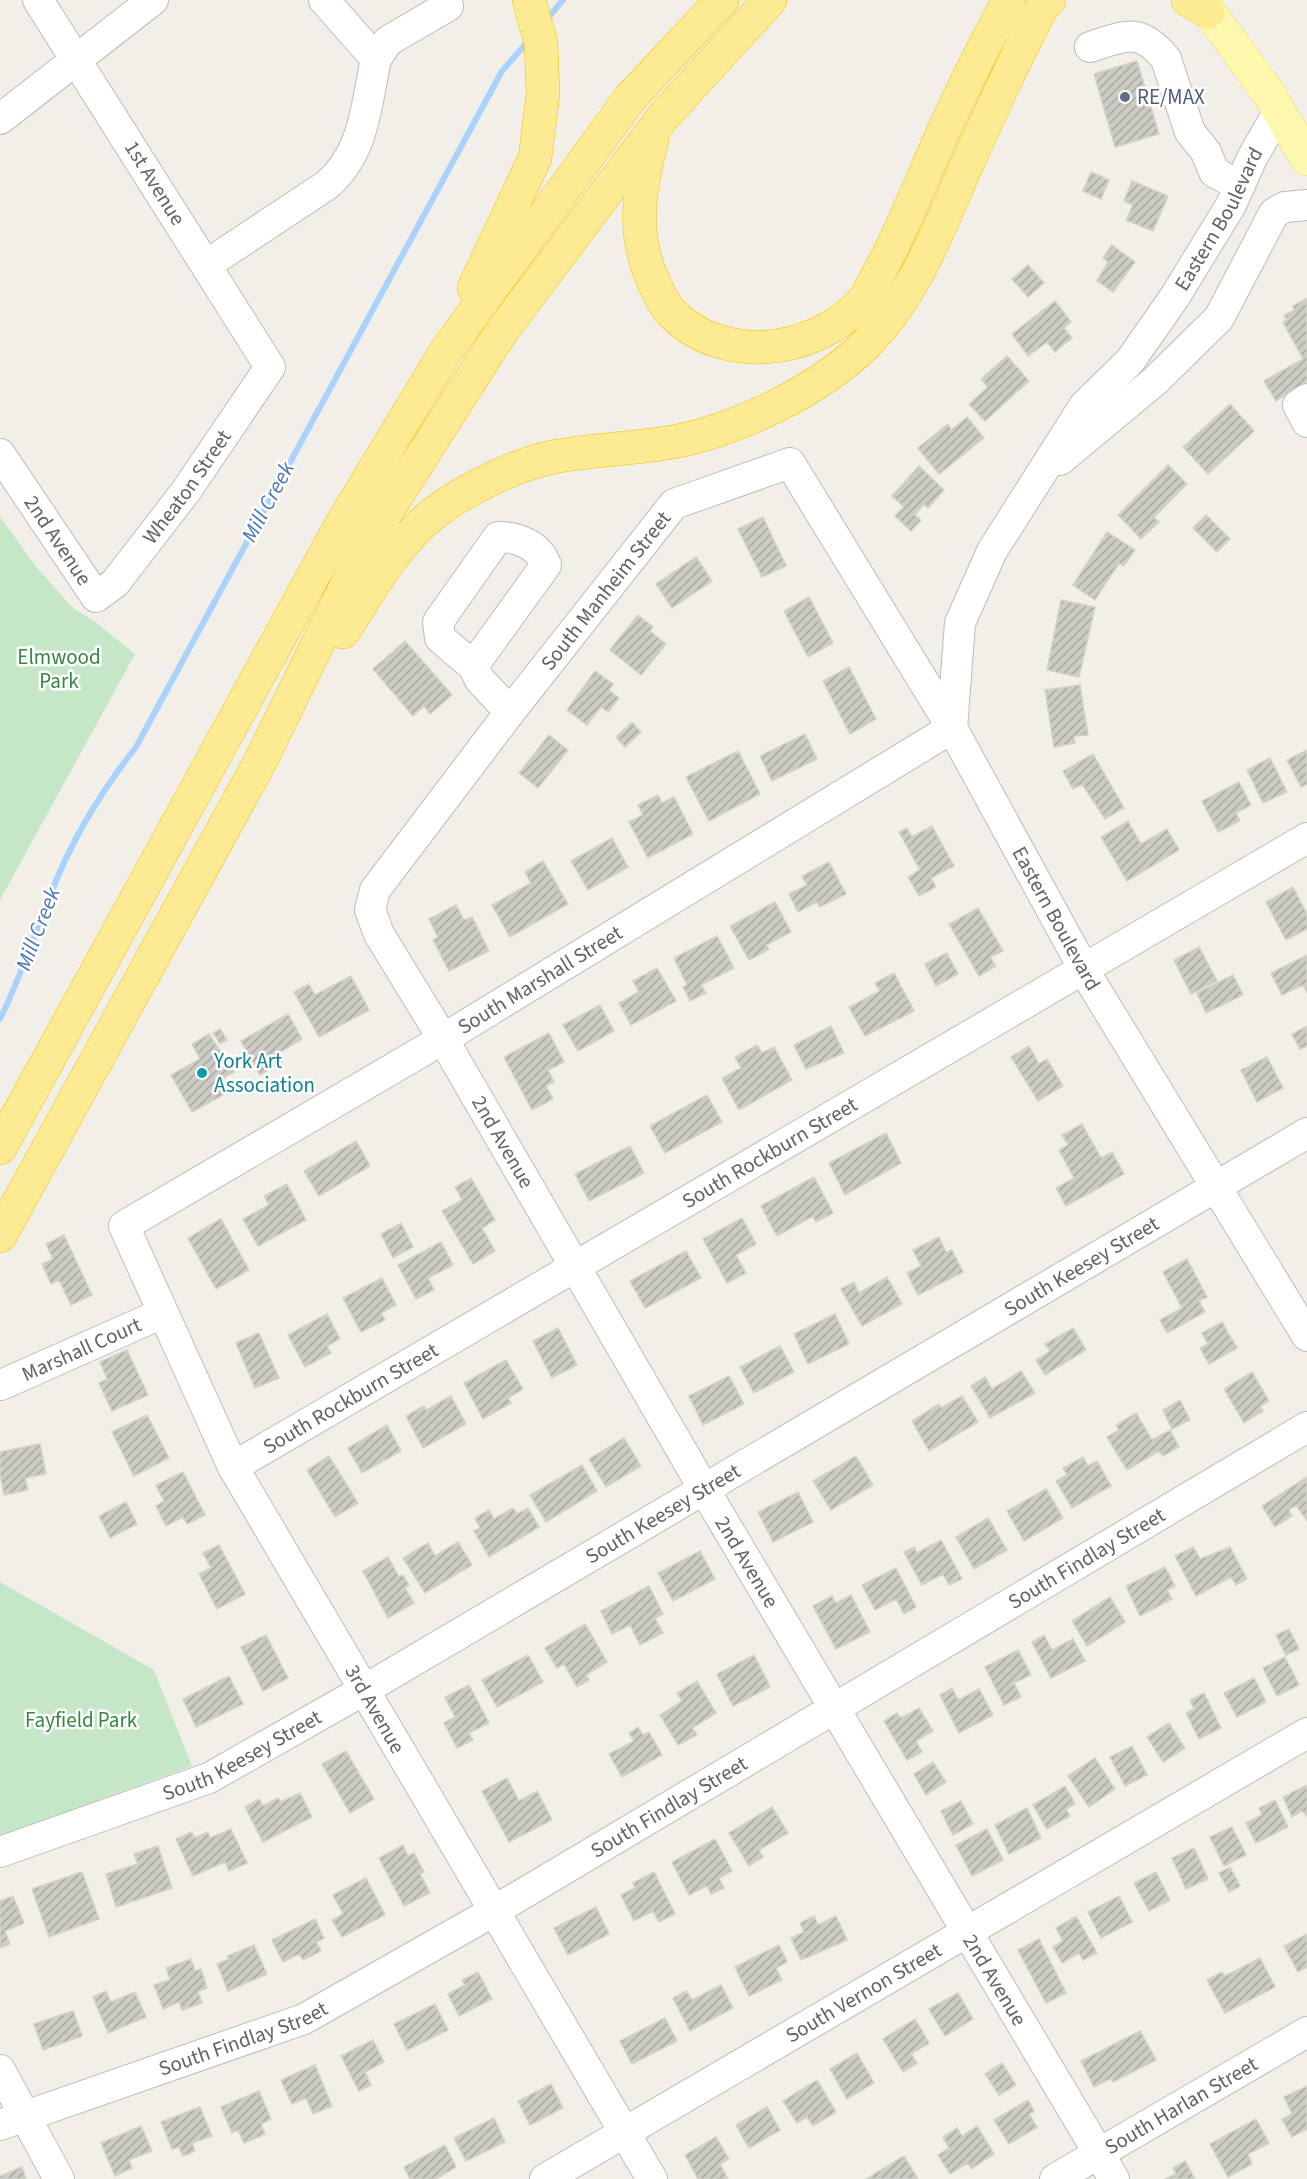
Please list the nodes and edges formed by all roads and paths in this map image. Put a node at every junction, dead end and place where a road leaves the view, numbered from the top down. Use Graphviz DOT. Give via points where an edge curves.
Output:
graph roads {
  1 [pos="38,0"];
  2 [pos="153,0"];
  3 [pos="324,0"];
  4 [pos="722,0"];
  5 [pos="770,0"];
  6 [pos="1009,0"];
  7 [pos="529,1"];
  8 [pos="1050,2"];
  9 [pos="1206,3"];
  10 [pos="448,6"];
  11 [pos="1090,47"];
  12 [pos="76,57"];
  13 [pos="376,59"];
  14 [pos="1274,102"];
  15 [pos="0,119"];
  16 [pos="657,126"];
  17 [pos="1307,159"];
  18 [pos="1244,176"];
  19 [pos="1307,206"];
  20 [pos="206,265"];
  21 [pos="1156,324"];
  22 [pos="1187,350"];
  23 [pos="270,367"];
  24 [pos="420,394"];
  25 [pos="1307,399"];
  26 [pos="1307,422"];
  27 [pos="0,454"];
  28 [pos="1039,477"];
  29 [pos="96,597"];
  30 [pos="474,666"];
  31 [pos="510,712"];
  32 [pos="952,728"];
  33 [pos="260,762"];
  34 [pos="1307,838"];
  35 [pos="370,910"];
  36 [pos="1084,970"];
  37 [pos="443,1039"];
  38 [pos="1307,1133"];
  39 [pos="0,1148"];
  40 [pos="1216,1186"];
  41 [pos="124,1226"];
  42 [pos="0,1236"];
  43 [pos="575,1266"];
  44 [pos="163,1313"];
  45 [pos="1307,1336"];
  46 [pos="1,1384"];
  47 [pos="1307,1427"];
  48 [pos="233,1467"];
  49 [pos="704,1489"];
  50 [pos="364,1690"];
  51 [pos="835,1710"];
  52 [pos="1307,1733"];
  53 [pos="0,1852"];
  54 [pos="494,1911"];
  55 [pos="966,1933"];
  56 [pos="1307,2032"];
  57 [pos="0,2070"];
  58 [pos="12,2121"];
  59 [pos="625,2133"];
  60 [pos="1100,2153"];
  61 [pos="59,2179"];
  62 [pos="545,2179"];
  63 [pos="652,2179"];
  64 [pos="1055,2179"];
  65 [pos="1114,2179"];
  1 -- 12 [label="street, 1st Avenue"];
  2 -- 12 [label="street"];
  3 -- 13 [label="street"];
  4 -- 24 [label="highway" via="631,97 446,351"];
  5 -- 16 [label="highway"];
  6 -- 16 [label="highway" via="934,152 888,257 863,301 822,334 749,349 684,326 662,302 643,258 638,212 643,175"];
  7 -- 24 [label="highway" via="542,43 543,94 535,158"];
  8 -- 33 [label="highway" via="1010,68 929,250 891,315 865,345 834,371 734,425 679,441 551,457 500,475 428,518 398,548"];
  9 -- 14 [label="main road"];
  10 -- 13 [label="street" via="388,41"];
  11 -- 18 [label="street" via="1130,34 1158,49 1166,58 1190,132 1206,152 1229,158"];
  12 -- 15 [label="street"];
  12 -- 20 [label="street, 1st Avenue"];
  13 -- 20 [label="street" via="358,145 340,173"];
  14 -- 17 [label="main road"];
  14 -- 18 [label="street, Eastern Boulevard"];
  16 -- 33 [label="highway" via="502,331 369,539"];
  18 -- 21 [label="street, Eastern Boulevard"];
  19 -- 22 [label="street, Eastern Boulevard" via="1285,207 1274,213 1219,318"];
  20 -- 23 [label="street, 1st Avenue"];
  21 -- 22 [label="street"];
  21 -- 28 [label="street, Eastern Boulevard" via="1130,361 1084,406"];
  22 -- 28 [label="street, Eastern Boulevard"];
  23 -- 29 [label="street, Wheaton Street" via="179,500 115,583"];
  24 -- 39 [label="highway" via="340,527"];
  25 -- 26 [label="street" via="1298,405"];
  27 -- 29 [label="street, 2nd Avenue"];
  28 -- 32 [label="street, Eastern Boulevard" via="992,550 960,623"];
  30 -- 31 [label="street" via="480,680"];
  31 -- 32 [label="street, South Manheim Street" via="674,504 790,463"];
  31 -- 35 [label="street, South Manheim Street" via="375,890"];
  32 -- 36 [label="street, Eastern Boulevard"];
  32 -- 37 [label="street, South Marshall Street"];
  33 -- 42 [label="highway"];
  34 -- 36 [label="street, South Rockburn Street"];
  35 -- 37 [label="street, 2nd Avenue" via="379,934"];
  36 -- 40 [label="street, Eastern Boulevard"];
  36 -- 43 [label="street, South Rockburn Street"];
  37 -- 41 [label="street, South Marshall Street"];
  37 -- 43 [label="street, 2nd Avenue"];
  38 -- 40 [label="street, South Keesey Street"];
  40 -- 45 [label="street, Eastern Boulevard"];
  40 -- 49 [label="street, South Keesey Street"];
  41 -- 44 [label="street, 3rd Avenue"];
  43 -- 48 [label="street, South Rockburn Street"];
  43 -- 49 [label="street, 2nd Avenue"];
  44 -- 46 [label="street, Marshall Court"];
  44 -- 48 [label="street, 3rd Avenue"];
  47 -- 51 [label="street, South Findlay Street"];
  48 -- 50 [label="street, 3rd Avenue"];
  49 -- 50 [label="street, South Keesey Street"];
  49 -- 51 [label="street, 2nd Avenue"];
  50 -- 53 [label="street, South Keesey Street" via="208,1778"];
  50 -- 54 [label="street, 3rd Avenue"];
  51 -- 54 [label="street, South Findlay Street"];
  51 -- 55 [label="street, 2nd Avenue"];
  52 -- 55 [label="street, South Vernon Street"];
  54 -- 58 [label="street, South Findlay Street" via="304,2019"];
  54 -- 59 [label="street, 3rd Avenue"];
  55 -- 59 [label="street, South Vernon Street"];
  55 -- 60 [label="street, 2nd Avenue"];
  56 -- 60 [label="street, South Harlan Street"];
  57 -- 58 [label="street"];
  58 -- 61 [label="street"];
  59 -- 62 [label="street, South Vernon Street"];
  59 -- 63 [label="street, 3rd Avenue"];
  60 -- 64 [label="street, South Harlan Street"];
  60 -- 65 [label="street, 2nd Avenue"];
}
